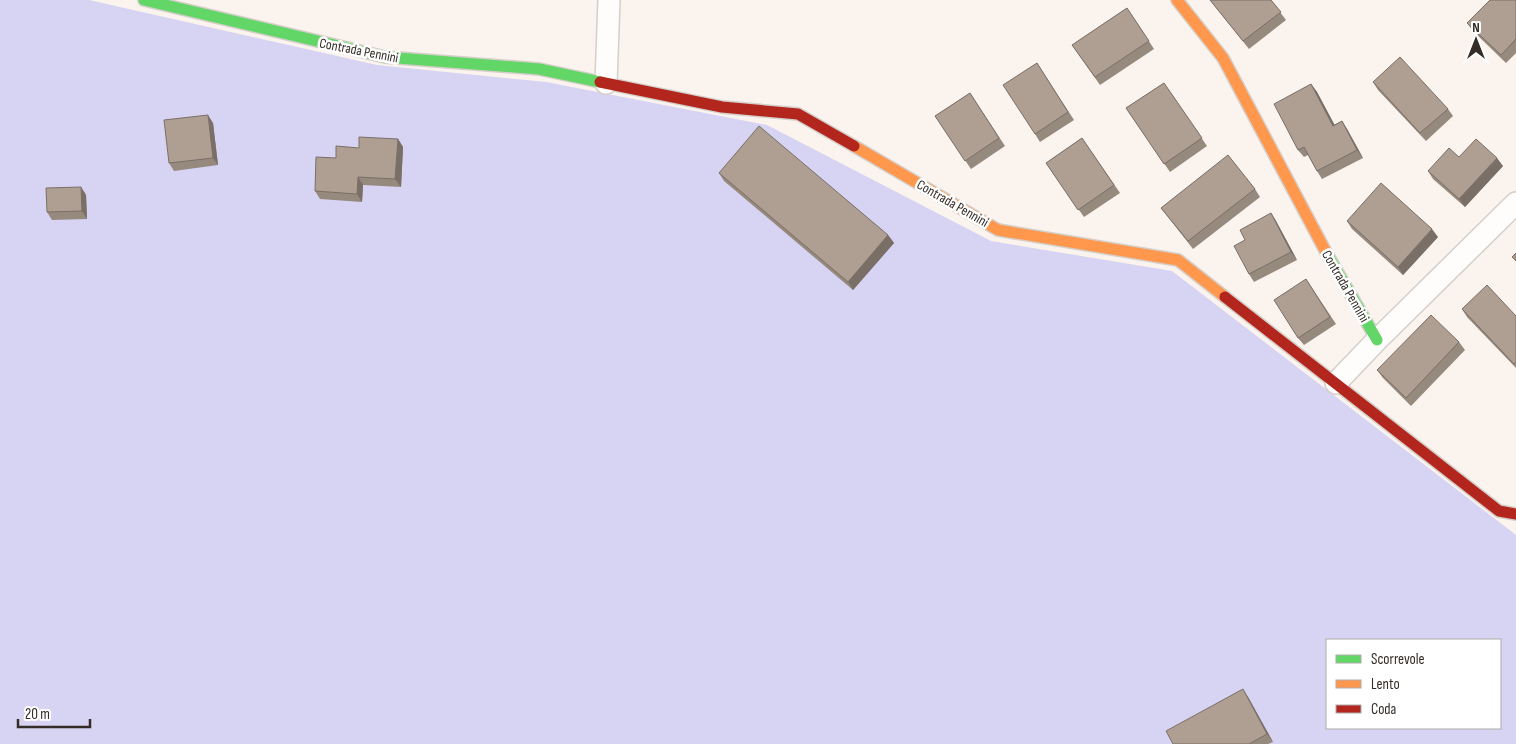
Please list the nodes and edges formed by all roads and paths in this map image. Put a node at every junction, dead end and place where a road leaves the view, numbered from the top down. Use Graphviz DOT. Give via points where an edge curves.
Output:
graph roads {
  1 [pos="144,0"];
  2 [pos="609,0"];
  3 [pos="1177,0"];
  4 [pos="606,83"];
  5 [pos="1516,204"];
  6 [pos="1377,340"];
  7 [pos="1336,384"];
  8 [pos="1516,514"];
  1 -- 4 [label="street, Contrada Pennini" via="384,57 539,69"];
  2 -- 4 [label="street"];
  3 -- 6 [label="street, Contrada Pennini" via="1223,58 1335,269"];
  4 -- 7 [label="street, Contrada Pennini" via="722,107 798,114 998,230 1178,260"];
  5 -- 6 [label="street, Contrada Pennini"];
  6 -- 7 [label="street, Contrada Pennini"];
  7 -- 8 [label="street, Contrada Pennini" via="1499,511"];
}
